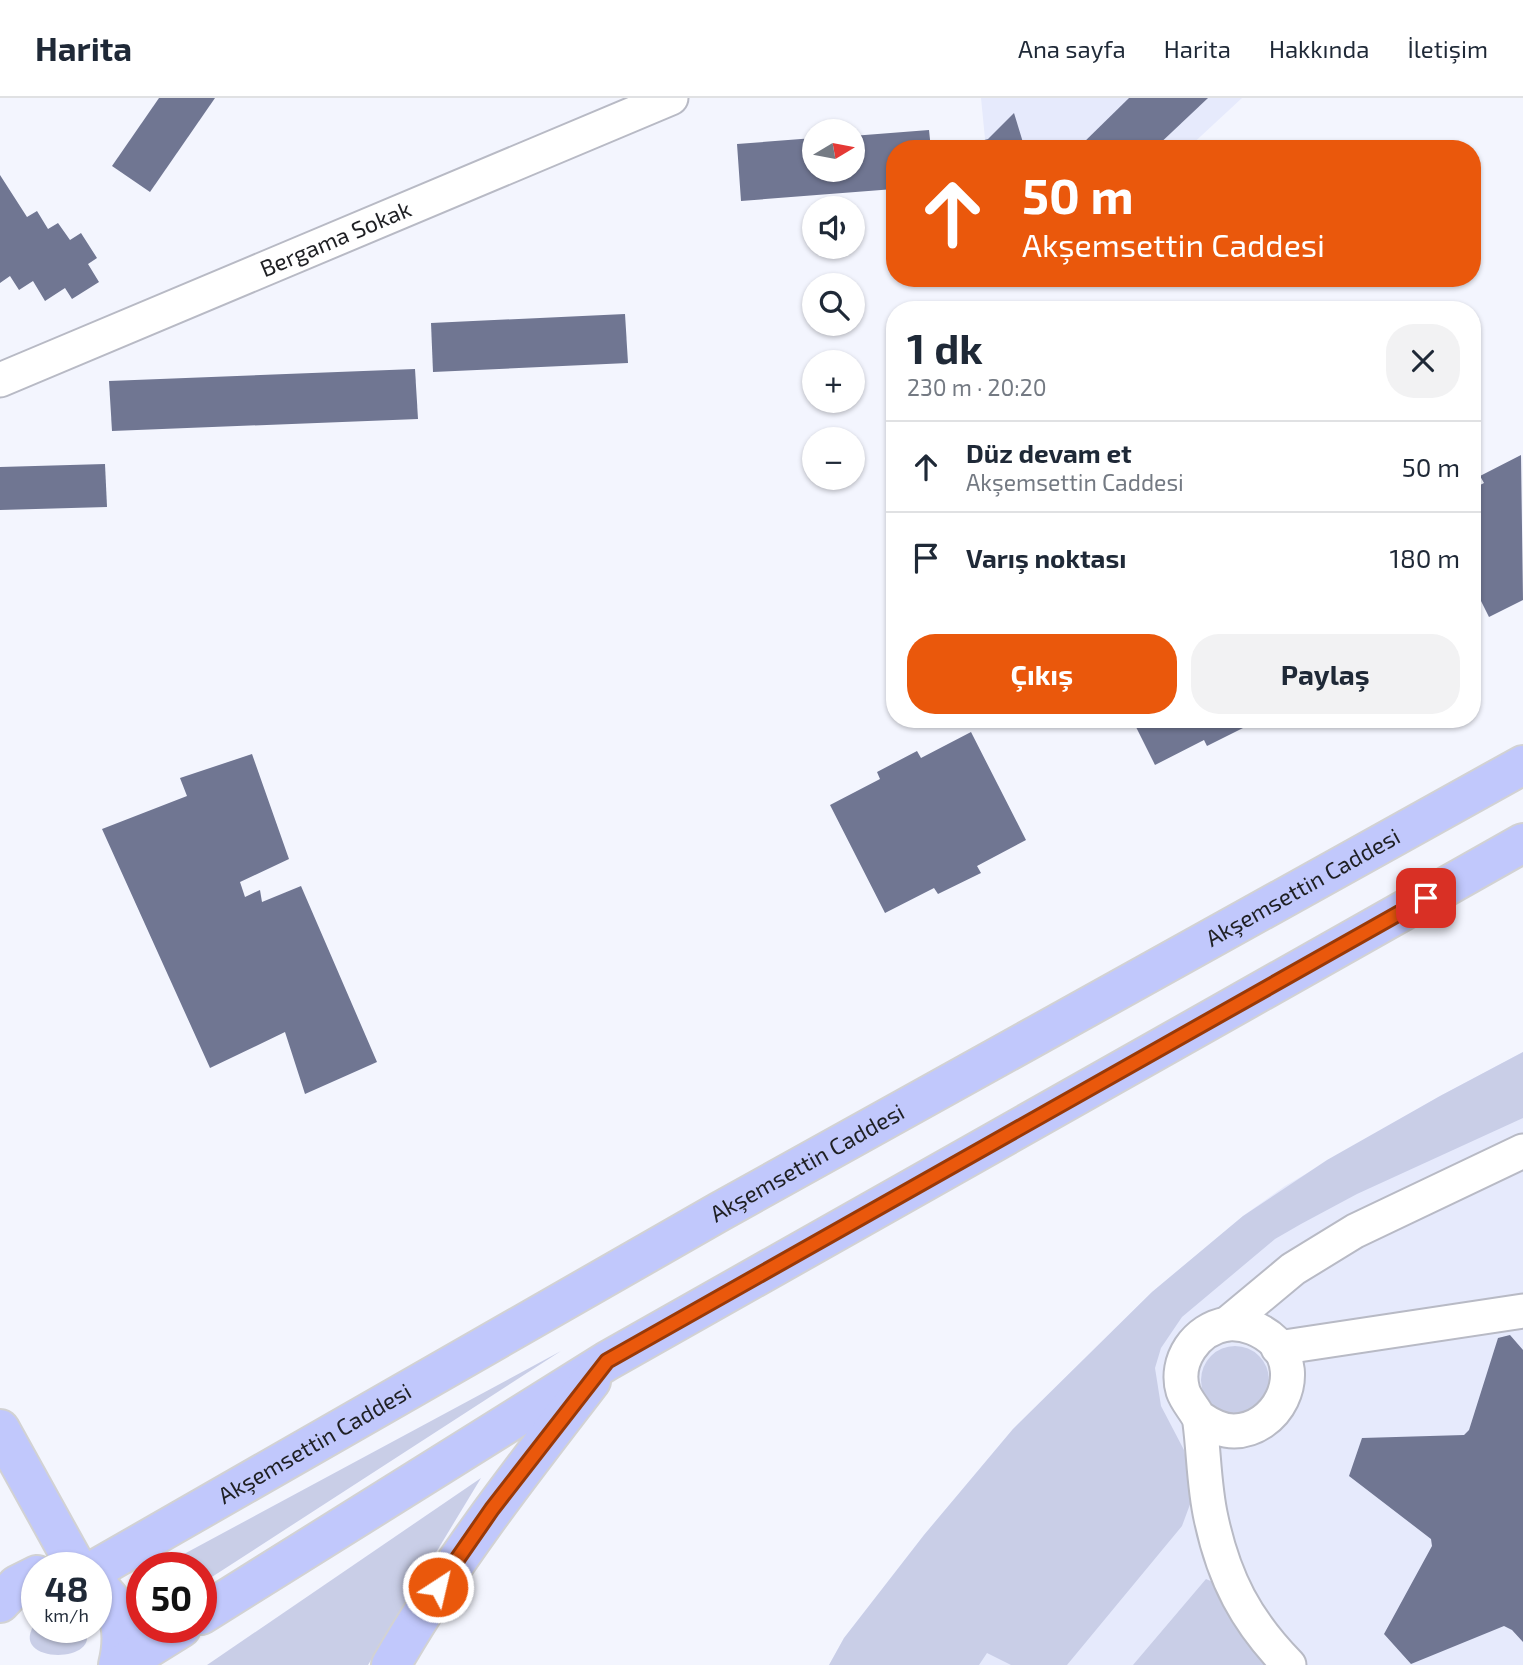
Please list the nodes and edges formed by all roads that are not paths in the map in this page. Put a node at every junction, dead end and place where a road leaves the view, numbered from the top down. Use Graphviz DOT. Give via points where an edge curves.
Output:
graph roads {
  1 [pos="671,98"];
  2 [pos="0,380"];
  3 [pos="1523,765"];
  4 [pos="1523,843"];
  5 [pos="1523,1151"];
  6 [pos="1523,1311"];
  7 [pos="1227,1325"];
  8 [pos="1278,1348"];
  9 [pos="607,1361"];
  10 [pos="1200,1418"];
  11 [pos="0,1429"];
  12 [pos="68,1552"];
  13 [pos="112,1560"];
  14 [pos="21,1583"];
  15 [pos="112,1603"];
  16 [pos="0,1604"];
  17 [pos="217,1605"];
  18 [pos="155,1643"];
  19 [pos="119,1665"];
  20 [pos="391,1665"];
  21 [pos="1289,1665"];
  1 -- 2 [label="street, Bergama Sokak"];
  3 -- 13 [label="main road, Akşemsettin Caddesi" via="719,1212"];
  4 -- 9 [label="main road"];
  5 -- 7 [label="street" via="1354,1231 1293,1269"];
  6 -- 8 [label="street"];
  7 -- 8 [label="street" via="1261,1331"];
  7 -- 10 [label="street" via="1196,1340 1181,1371 1188,1405"];
  8 -- 10 [label="street" via="1287,1375 1285,1393 1278,1409 1265,1421 1232,1431"];
  9 -- 17 [label="main road"];
  9 -- 20 [label="main road" via="492,1509 425,1606"];
  10 -- 21 [label="street" via="1210,1517 1227,1577 1249,1618"];
  11 -- 12 [label="main road"];
  14 -- 16 [label="main road"];
  15 -- 19 [label="main road" via="122,1625"];
  18 -- 19 [label="main road"];
}
